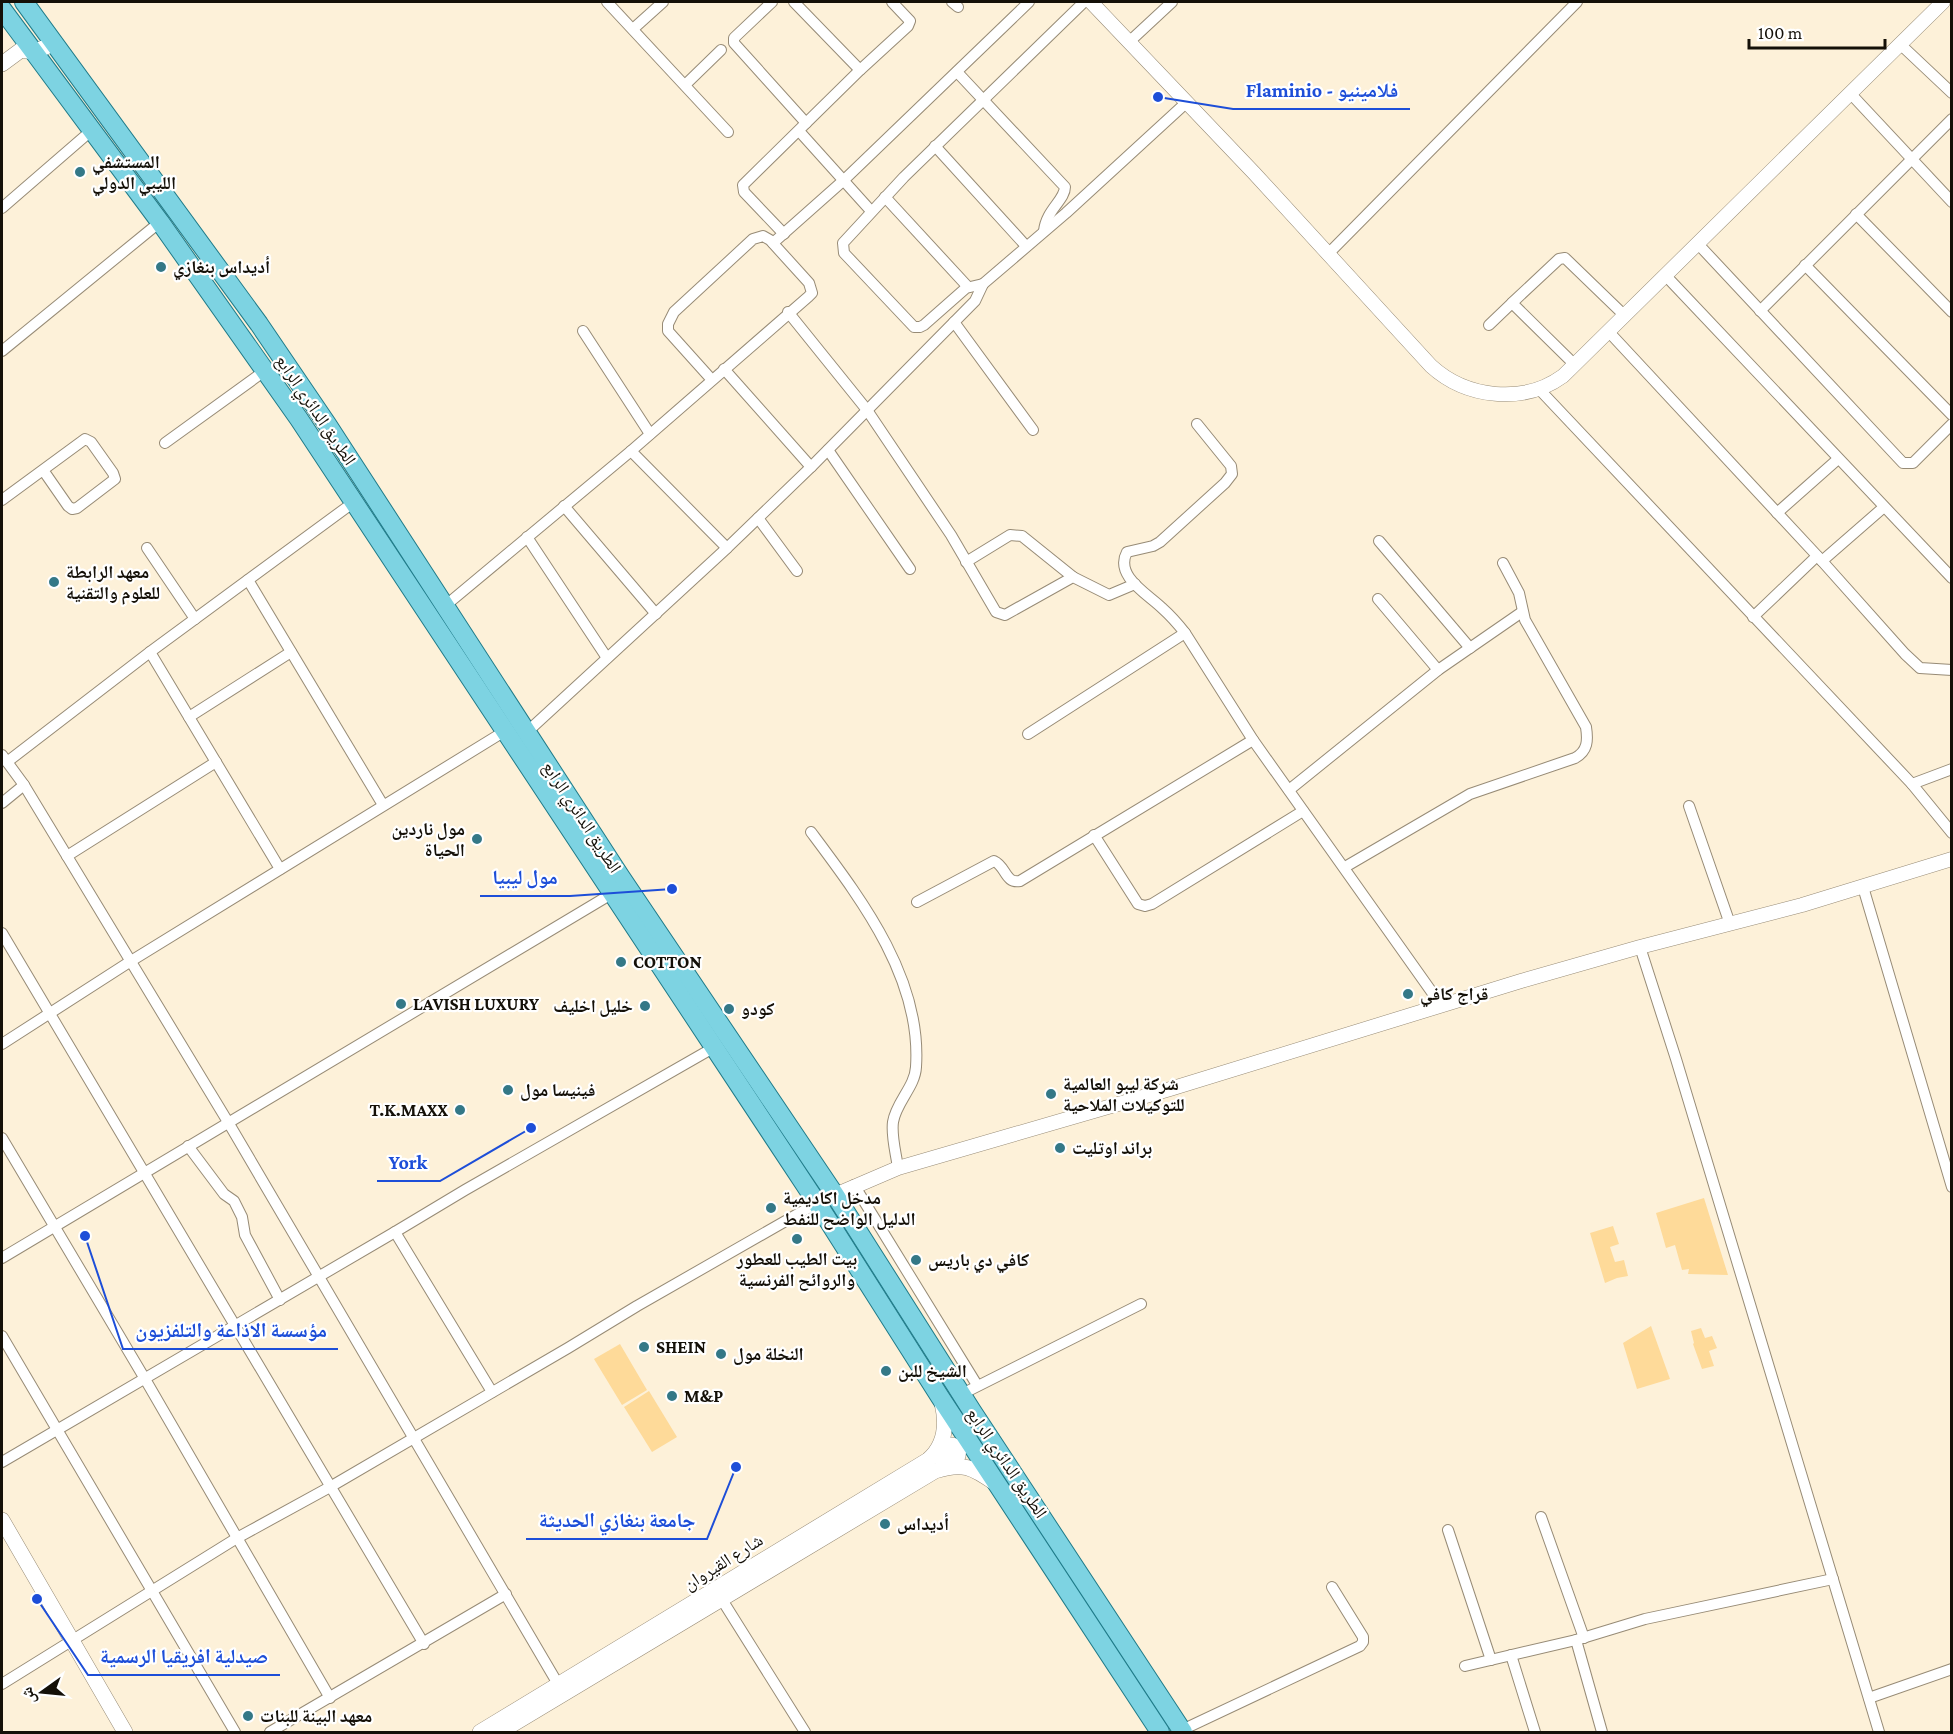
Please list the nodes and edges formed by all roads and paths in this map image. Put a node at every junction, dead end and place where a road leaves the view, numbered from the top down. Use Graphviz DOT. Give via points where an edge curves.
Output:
graph roads {
  1 [pos="24,2"];
  2 [pos="606,2"];
  3 [pos="663,2"];
  4 [pos="772,2"];
  5 [pos="794,2"];
  6 [pos="892,2"];
  7 [pos="1029,2"];
  8 [pos="1172,2"];
  9 [pos="1577,2"];
  10 [pos="1943,2"];
  11 [pos="1092,3"];
  12 [pos="2,9"];
  13 [pos="633,29"];
  14 [pos="1129,42"];
  15 [pos="55,43"];
  16 [pos="1900,44"];
  17 [pos="721,50"];
  18 [pos="34,52"];
  19 [pos="2,64"];
  20 [pos="860,70"];
  21 [pos="957,72"];
  22 [pos="685,85"];
  23 [pos="1850,93"];
  24 [pos="1952,93"];
  25 [pos="984,101"];
  26 [pos="1187,102"];
  27 [pos="1952,119"];
  28 [pos="803,127"];
  29 [pos="92,130"];
  30 [pos="728,132"];
  31 [pos="935,146"];
  32 [pos="1911,159"];
  33 [pos="844,180"];
  34 [pos="885,197"];
  35 [pos="1952,202"];
  36 [pos="2,208"];
  37 [pos="871,211"];
  38 [pos="1856,214"];
  39 [pos="160,222"];
  40 [pos="1044,231"];
  41 [pos="784,234"];
  42 [pos="773,243"];
  43 [pos="1698,244"];
  44 [pos="1026,246"];
  45 [pos="1328,254"];
  46 [pos="1805,265"];
  47 [pos="1665,276"];
  48 [pos="983,284"];
  49 [pos="968,287"];
  50 [pos="1512,303"];
  51 [pos="1760,310"];
  52 [pos="788,312"];
  53 [pos="1952,312"];
  54 [pos="1624,315"];
  55 [pos="954,322"];
  56 [pos="1489,325"];
  57 [pos="583,331"];
  58 [pos="1608,331"];
  59 [pos="2,351"];
  60 [pos="1574,364"];
  61 [pos="724,369"];
  62 [pos="266,370"];
  63 [pos="712,380"];
  64 [pos="1538,388"];
  65 [pos="867,410"];
  66 [pos="1952,415"];
  67 [pos="1197,424"];
  68 [pos="1952,424"];
  69 [pos="1033,430"];
  70 [pos="650,434"];
  71 [pos="165,444"];
  72 [pos="828,450"];
  73 [pos="631,451"];
  74 [pos="1838,459"];
  75 [pos="811,468"];
  76 [pos="43,470"];
  77 [pos="2,500"];
  78 [pos="354,502"];
  79 [pos="564,506"];
  80 [pos="1884,507"];
  81 [pos="1777,513"];
  82 [pos="758,518"];
  83 [pos="527,537"];
  84 [pos="1379,541"];
  85 [pos="147,548"];
  86 [pos="727,548"];
  87 [pos="1819,559"];
  88 [pos="966,562"];
  89 [pos="1503,563"];
  90 [pos="910,569"];
  91 [pos="797,571"];
  92 [pos="1949,572"];
  93 [pos="1072,577"];
  94 [pos="248,580"];
  95 [pos="1135,584"];
  96 [pos="1378,599"];
  97 [pos="445,606"];
  98 [pos="1522,612"];
  99 [pos="656,614"];
  100 [pos="1753,617"];
  101 [pos="195,619"];
  102 [pos="1185,633"];
  103 [pos="1470,648"];
  104 [pos="150,652"];
  105 [pos="291,652"];
  106 [pos="608,658"];
  107 [pos="1438,670"];
  108 [pos="1952,670"];
  109 [pos="478,674"];
  110 [pos="189,717"];
  111 [pos="505,731"];
  112 [pos="526,732"];
  113 [pos="1028,734"];
  114 [pos="1253,740"];
  115 [pos="4,758"];
  116 [pos="216,762"];
  117 [pos="1952,769"];
  118 [pos="1912,784"];
  119 [pos="24,785"];
  120 [pos="1289,790"];
  121 [pos="2,803"];
  122 [pos="383,805"];
  123 [pos="1689,806"];
  124 [pos="1303,811"];
  125 [pos="811,832"];
  126 [pos="1952,833"];
  127 [pos="1094,835"];
  128 [pos="67,856"];
  129 [pos="1952,859"];
  130 [pos="1345,867"];
  131 [pos="280,869"];
  132 [pos="1863,887"];
  133 [pos="613,893"];
  134 [pos="917,902"];
  135 [pos="1730,924"];
  136 [pos="2,933"];
  137 [pos="1640,947"];
  138 [pos="131,961"];
  139 [pos="1441,1005"];
  140 [pos="49,1014"];
  141 [pos="2,1044"];
  142 [pos="713,1048"];
  143 [pos="228,1122"];
  144 [pos="2,1138"];
  145 [pos="188,1146"];
  146 [pos="898,1168"];
  147 [pos="144,1172"];
  148 [pos="854,1185"];
  149 [pos="1952,1187"];
  150 [pos="835,1195"];
  151 [pos="817,1203"];
  152 [pos="54,1226"];
  153 [pos="395,1232"];
  154 [pos="2,1258"];
  155 [pos="319,1277"];
  156 [pos="280,1300"];
  157 [pos="1140,1304"];
  158 [pos="235,1327"];
  159 [pos="2,1336"];
  160 [pos="145,1379"];
  161 [pos="969,1390"];
  162 [pos="492,1392"];
  163 [pos="940,1397"];
  164 [pos="56,1429"];
  165 [pos="414,1438"];
  166 [pos="2,1462"];
  167 [pos="933,1464"];
  168 [pos="330,1487"];
  169 [pos="1000,1487"];
  170 [pos="1541,1517"];
  171 [pos="2,1520"];
  172 [pos="1448,1530"];
  173 [pos="237,1538"];
  174 [pos="1833,1579"];
  175 [pos="1332,1587"];
  176 [pos="151,1591"];
  177 [pos="506,1594"];
  178 [pos="719,1595"];
  179 [pos="72,1639"];
  180 [pos="1580,1639"];
  181 [pos="424,1644"];
  182 [pos="1511,1655"];
  183 [pos="1491,1660"];
  184 [pos="1465,1666"];
  185 [pos="1952,1669"];
  186 [pos="2,1684"];
  187 [pos="558,1684"];
  188 [pos="330,1698"];
  189 [pos="1869,1698"];
  190 [pos="1183,1731"];
  191 [pos="126,1732"];
  192 [pos="235,1732"];
  193 [pos="270,1732"];
  194 [pos="480,1732"];
  195 [pos="500,1732"];
  196 [pos="805,1732"];
  197 [pos="1160,1732"];
  198 [pos="1535,1732"];
  199 [pos="1602,1732"];
  200 [pos="1879,1732"];
  1 -- 15 [label="main road, الطريق الدائري الرابع"];
  2 -- 13 [label="street"];
  3 -- 13 [label="street"];
  4 -- 28 [label="street" via="733,40"];
  5 -- 20 [label="street"];
  6 -- 20 [label="street" via="909,24"];
  7 -- 21 [label="street"];
  8 -- 14 [label="street"];
  9 -- 45 [label="street"];
  10 -- 16 [label="street"];
  11 -- 14 [label="street"];
  11 -- 25 [label="street"];
  12 -- 18 [label="main road, الطريق الدائري الرابع"];
  13 -- 22 [label="street"];
  14 -- 26 [label="street"];
  15 -- 18 [label="main road"];
  15 -- 97 [label="main road, الطريق الدائري الرابع" via="265,334"];
  16 -- 23 [label="street"];
  16 -- 24 [label="street"];
  17 -- 22 [label="street"];
  18 -- 19 [label="main road" via="21,50"];
  18 -- 29 [label="main road, الطريق الدائري الرابع"];
  20 -- 28 [label="street"];
  21 -- 25 [label="street"];
  21 -- 33 [label="street"];
  22 -- 30 [label="street"];
  23 -- 32 [label="street"];
  23 -- 43 [label="street"];
  25 -- 31 [label="street"];
  25 -- 40 [label="street" via="1065,187 1048,214"];
  26 -- 40 [label="street"];
  26 -- 45 [label="street"];
  27 -- 32 [label="street"];
  28 -- 33 [label="street"];
  28 -- 41 [label="street" via="743,189"];
  29 -- 36 [label="street"];
  29 -- 39 [label="main road, الطريق الدائري الرابع"];
  31 -- 34 [label="street"];
  31 -- 44 [label="street"];
  32 -- 35 [label="street"];
  32 -- 38 [label="street"];
  33 -- 37 [label="street"];
  33 -- 41 [label="street"];
  34 -- 37 [label="street"];
  34 -- 49 [label="street"];
  37 -- 49 [label="street" via="846,237 842,248 914,327 924,325"];
  38 -- 46 [label="street"];
  38 -- 53 [label="street"];
  39 -- 59 [label="street"];
  39 -- 62 [label="main road, الطريق الدائري الرابع"];
  40 -- 44 [label="street"];
  41 -- 42 [label="street"];
  42 -- 52 [label="street" via="812,290"];
  42 -- 63 [label="street" via="763,236 753,239 669,320 668,331"];
  43 -- 47 [label="street"];
  43 -- 51 [label="street"];
  44 -- 48 [label="street"];
  45 -- 64 [label="street" via="1443,377 1468,390 1492,394"];
  46 -- 51 [label="street"];
  46 -- 66 [label="street"];
  47 -- 54 [label="street"];
  47 -- 74 [label="street"];
  48 -- 49 [label="street"];
  48 -- 55 [label="street" via="975,301"];
  50 -- 54 [label="street" via="1559,259 1565,258"];
  50 -- 56 [label="street"];
  50 -- 60 [label="street"];
  51 -- 68 [label="street" via="1903,463 1913,463"];
  52 -- 61 [label="street"];
  52 -- 65 [label="street"];
  54 -- 58 [label="street"];
  55 -- 65 [label="street"];
  55 -- 69 [label="street"];
  57 -- 70 [label="street"];
  58 -- 60 [label="street"];
  58 -- 81 [label="street"];
  60 -- 64 [label="street" via="1559,378"];
  61 -- 63 [label="street"];
  61 -- 75 [label="street"];
  62 -- 71 [label="street"];
  62 -- 78 [label="main road, الطريق الدائري الرابع"];
  63 -- 70 [label="street"];
  64 -- 100 [label="street"];
  65 -- 72 [label="street"];
  65 -- 88 [label="street"];
  67 -- 95 [label="street" via="1231,465 1232,474 1160,542 1127,552 1125,570"];
  70 -- 73 [label="street"];
  72 -- 75 [label="street"];
  72 -- 90 [label="street"];
  73 -- 79 [label="street"];
  73 -- 86 [label="street"];
  74 -- 80 [label="street"];
  74 -- 81 [label="street"];
  75 -- 82 [label="street"];
  76 -- 76 [label="street" via="87,439 115,479 72,509"];
  76 -- 77 [label="street"];
  78 -- 94 [label="street"];
  78 -- 109 [label="main road, الطريق الدائري الرابع"];
  79 -- 83 [label="street"];
  79 -- 99 [label="street"];
  80 -- 87 [label="street"];
  80 -- 92 [label="street"];
  81 -- 87 [label="street"];
  82 -- 86 [label="street"];
  82 -- 91 [label="street"];
  83 -- 97 [label="street"];
  83 -- 106 [label="street"];
  84 -- 103 [label="street"];
  85 -- 101 [label="street"];
  86 -- 99 [label="street"];
  87 -- 100 [label="street"];
  87 -- 108 [label="street" via="1920,668"];
  88 -- 93 [label="street" via="1016,534"];
  88 -- 93 [label="street" via="994,610 1003,615"];
  89 -- 98 [label="street" via="1519,593"];
  93 -- 95 [label="street" via="1109,595"];
  94 -- 101 [label="street"];
  94 -- 105 [label="street"];
  95 -- 102 [label="street"];
  96 -- 107 [label="street"];
  97 -- 109 [label="main road, الطريق الدائري الرابع"];
  98 -- 103 [label="street"];
  98 -- 130 [label="street" via="1586,727 1587,744 1583,752 1470,794"];
  99 -- 106 [label="street"];
  100 -- 118 [label="street"];
  101 -- 104 [label="street"];
  102 -- 113 [label="street"];
  102 -- 114 [label="street"];
  103 -- 107 [label="street"];
  104 -- 110 [label="street"];
  104 -- 115 [label="street"];
  105 -- 110 [label="street"];
  105 -- 122 [label="street"];
  106 -- 112 [label="street"];
  107 -- 120 [label="street"];
  109 -- 111 [label="main road, الطريق الدائري الرابع"];
  109 -- 112 [label="main road, الطريق الدائري الرابع"];
  110 -- 116 [label="street"];
  111 -- 122 [label="street"];
  111 -- 133 [label="main road, الطريق الدائري الرابع"];
  112 -- 150 [label="main road, الطريق الدائري الرابع"];
  114 -- 120 [label="street"];
  114 -- 127 [label="street"];
  115 -- 119 [label="street"];
  116 -- 128 [label="street"];
  116 -- 131 [label="street"];
  117 -- 118 [label="street"];
  118 -- 126 [label="street"];
  119 -- 121 [label="street"];
  119 -- 128 [label="street"];
  120 -- 124 [label="street"];
  122 -- 131 [label="street"];
  123 -- 135 [label="street"];
  124 -- 127 [label="street" via="1145,906 1138,904"];
  124 -- 130 [label="street"];
  125 -- 146 [label="street" via="873,924 908,996 916,1070 893,1123"];
  127 -- 134 [label="street" via="1020,881 1010,880 999,862 994,861"];
  128 -- 138 [label="street"];
  129 -- 132 [label="street"];
  130 -- 139 [label="street"];
  131 -- 138 [label="street"];
  132 -- 135 [label="street"];
  132 -- 149 [label="street"];
  133 -- 142 [label="main road, الطريق الدائري الرابع"];
  133 -- 143 [label="street"];
  135 -- 137 [label="street"];
  136 -- 140 [label="street"];
  137 -- 139 [label="street"];
  137 -- 174 [label="street"];
  138 -- 140 [label="street"];
  138 -- 143 [label="street"];
  139 -- 146 [label="street"];
  140 -- 141 [label="street"];
  140 -- 147 [label="street"];
  142 -- 151 [label="main road, الطريق الدائري الرابع"];
  142 -- 153 [label="street"];
  143 -- 145 [label="street"];
  143 -- 155 [label="street"];
  144 -- 152 [label="street"];
  145 -- 147 [label="street"];
  145 -- 156 [label="street" via="224,1194 234,1201 245,1235"];
  146 -- 148 [label="street"];
  147 -- 152 [label="street"];
  147 -- 158 [label="street"];
  148 -- 150 [label="street"];
  148 -- 161 [label="street"];
  150 -- 161 [label="main road, الطريق الدائري الرابع"];
  151 -- 162 [label="street"];
  151 -- 163 [label="main road, الطريق الدائري الرابع"];
  152 -- 154 [label="street"];
  152 -- 160 [label="street"];
  153 -- 155 [label="street"];
  153 -- 162 [label="street"];
  155 -- 156 [label="street"];
  155 -- 165 [label="street"];
  156 -- 158 [label="street"];
  157 -- 161 [label="street"];
  158 -- 160 [label="street"];
  158 -- 168 [label="street"];
  159 -- 164 [label="street"];
  160 -- 164 [label="street"];
  160 -- 173 [label="street"];
  161 -- 190 [label="main road, الطريق الدائري الرابع"];
  162 -- 165 [label="street"];
  163 -- 167 [label="main road" via="945,1431"];
  163 -- 169 [label="main road, الطريق الدائري الرابع"];
  164 -- 166 [label="street"];
  164 -- 176 [label="street"];
  165 -- 168 [label="street"];
  165 -- 177 [label="street"];
  167 -- 169 [label="main road, شارع القيروان" via="967,1466"];
  167 -- 178 [label="main road, شارع القيروان"];
  168 -- 173 [label="street"];
  168 -- 181 [label="street"];
  169 -- 197 [label="main road, الطريق الدائري الرابع"];
  170 -- 180 [label="street"];
  171 -- 179 [label="main road"];
  172 -- 183 [label="street"];
  173 -- 176 [label="street"];
  173 -- 188 [label="street"];
  174 -- 180 [label="street" via="1645,1620"];
  174 -- 189 [label="street"];
  175 -- 190 [label="street" via="1362,1637 1360,1646"];
  176 -- 179 [label="street"];
  176 -- 192 [label="street"];
  177 -- 181 [label="street"];
  177 -- 187 [label="street"];
  178 -- 187 [label="main road, شارع القيروان"];
  178 -- 195 [label="main road, شارع القيروان"];
  178 -- 196 [label="street"];
  179 -- 186 [label="street"];
  179 -- 191 [label="main road"];
  180 -- 182 [label="street"];
  180 -- 199 [label="street"];
  181 -- 188 [label="street"];
  182 -- 183 [label="street"];
  182 -- 198 [label="street"];
  183 -- 184 [label="street"];
  185 -- 189 [label="street"];
  187 -- 194 [label="main road, شارع القيروان"];
  188 -- 193 [label="street"];
  189 -- 200 [label="street"];
}
